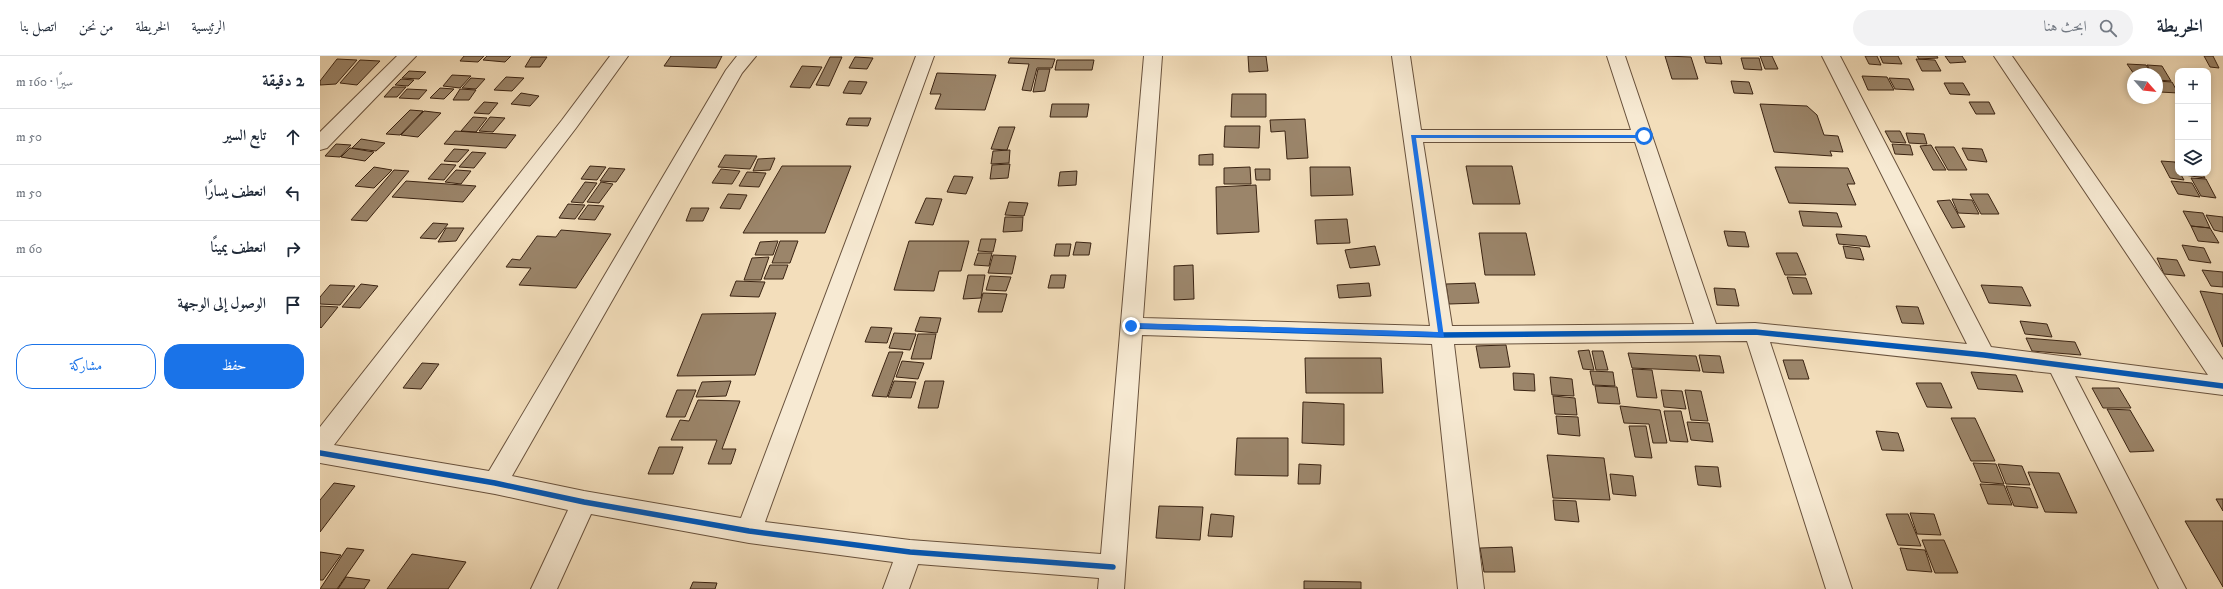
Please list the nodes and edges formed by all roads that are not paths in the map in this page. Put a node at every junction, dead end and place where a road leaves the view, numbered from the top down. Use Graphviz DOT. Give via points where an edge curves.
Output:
graph roads {
  1 [pos="407,56"];
  2 [pos="620,56"];
  3 [pos="747,56"];
  4 [pos="925,56"];
  5 [pos="1153,56"];
  6 [pos="1401,56"];
  7 [pos="1616,56"];
  8 [pos="1831,56"];
  9 [pos="2003,56"];
  10 [pos="1413,136"];
  11 [pos="1644,136"];
  12 [pos="320,143"];
  13 [pos="1131,326"];
  14 [pos="1708,332"];
  15 [pos="1755,332"];
  16 [pos="1442,335"];
  17 [pos="1984,355"];
  18 [pos="2058,365"];
  19 [pos="2223,378"];
  20 [pos="2223,386"];
  21 [pos="320,445"];
  22 [pos="320,453"];
  23 [pos="495,483"];
  24 [pos="584,502"];
  25 [pos="749,531"];
  26 [pos="910,552"];
  27 [pos="1112,578"];
  28 [pos="544,589"];
  29 [pos="896,589"];
  30 [pos="1471,589"];
  31 [pos="1839,589"];
  32 [pos="2173,589"];
  1 -- 12 [label="street"];
  2 -- 21 [label="street"];
  3 -- 23 [label="street" via="735,70"];
  4 -- 25 [label="street"];
  5 -- 13 [label="street"];
  6 -- 10 [label="street"];
  7 -- 11 [label="street"];
  8 -- 17 [label="street"];
  9 -- 19 [label="street"];
  10 -- 11 [label="street"];
  10 -- 16 [label="street"];
  11 -- 14 [label="street"];
  13 -- 16 [label="street"];
  13 -- 27 [label="street"];
  14 -- 15 [label="street"];
  14 -- 16 [label="street"];
  15 -- 17 [label="street"];
  15 -- 31 [label="street"];
  16 -- 30 [label="street"];
  17 -- 18 [label="street"];
  18 -- 20 [label="street"];
  18 -- 32 [label="street"];
  22 -- 23 [label="street"];
  23 -- 24 [label="street"];
  24 -- 25 [label="street"];
  24 -- 28 [label="street"];
  25 -- 26 [label="street"];
  26 -- 27 [label="street"];
  26 -- 29 [label="street"];
}
